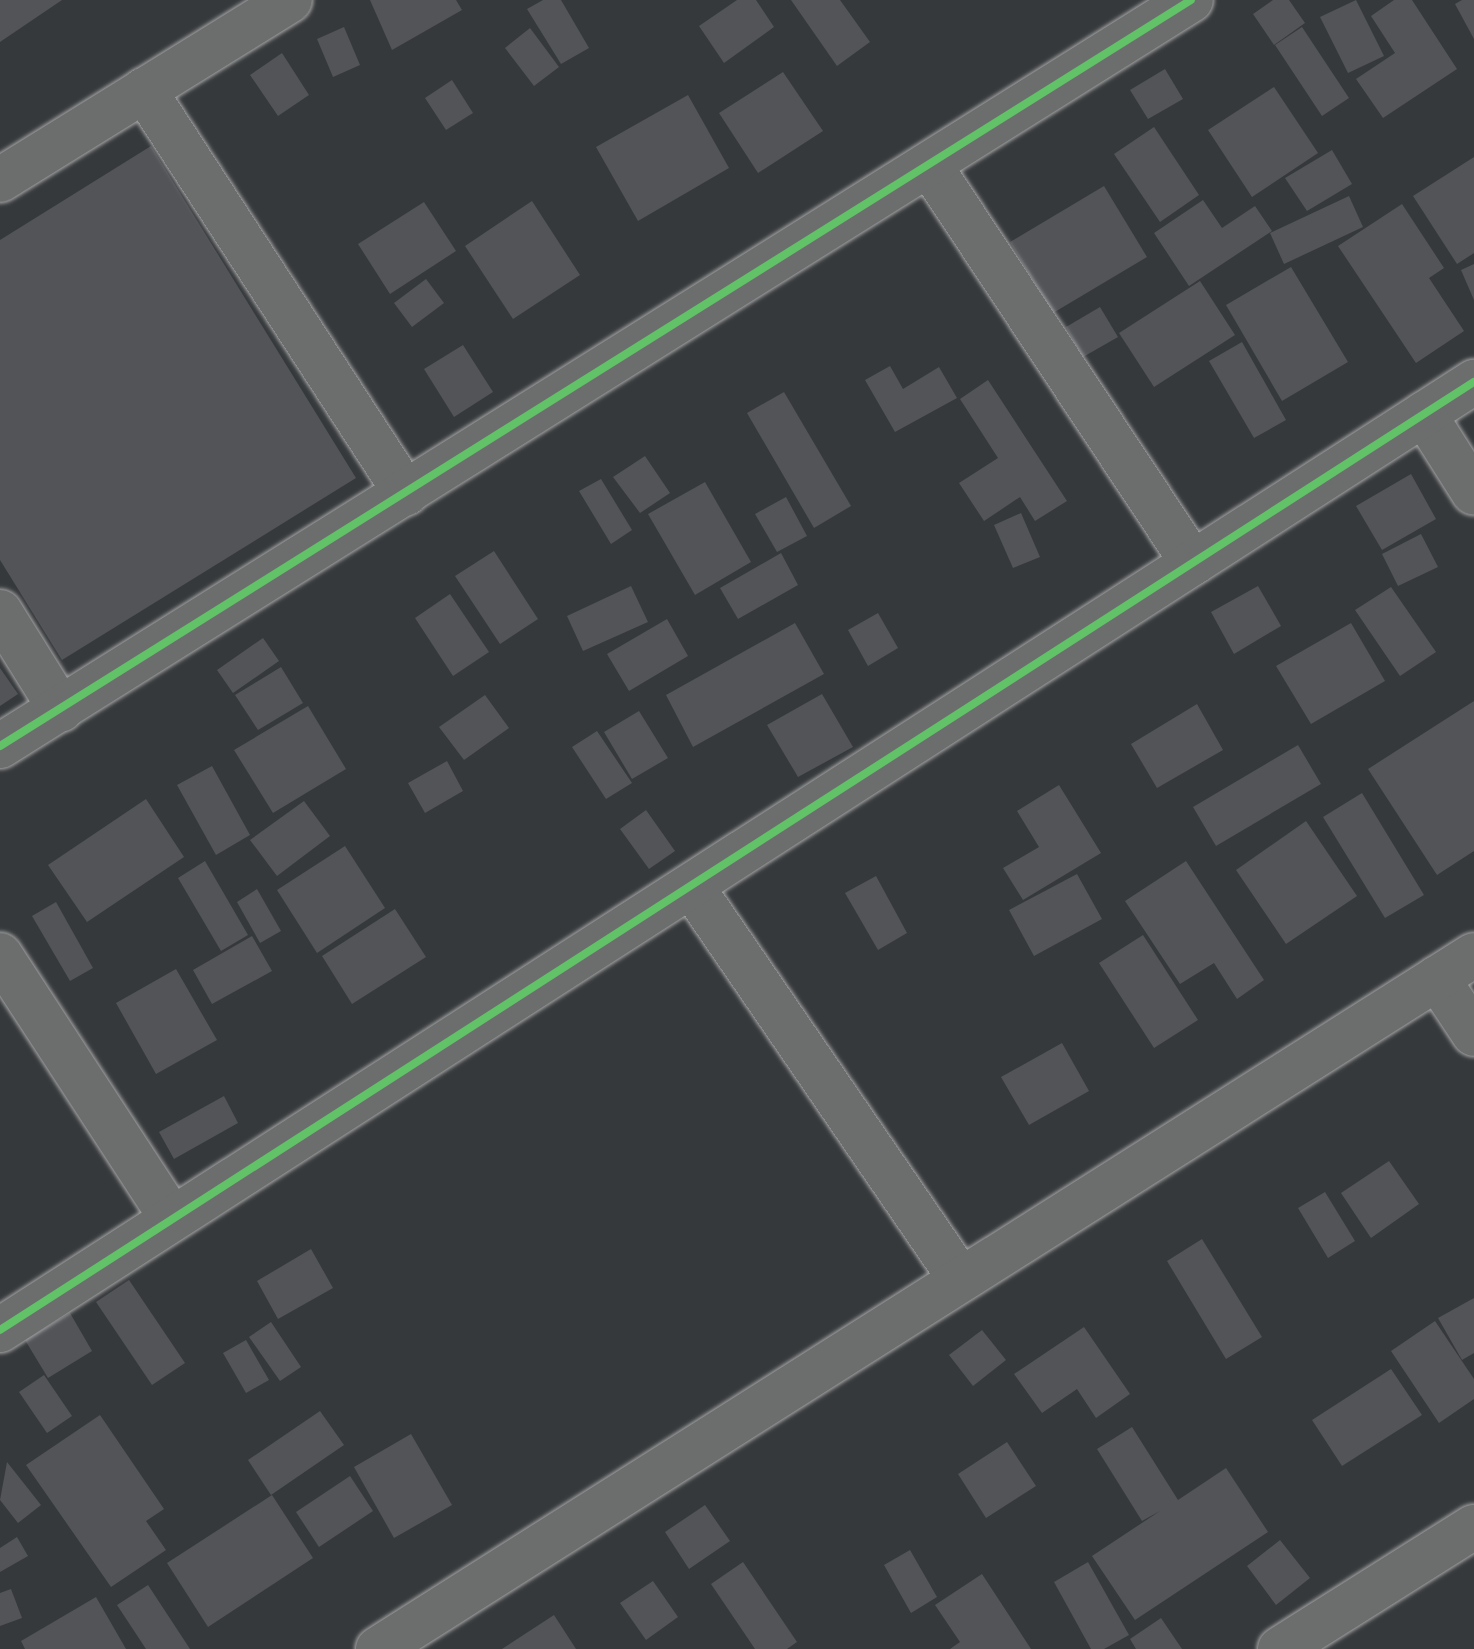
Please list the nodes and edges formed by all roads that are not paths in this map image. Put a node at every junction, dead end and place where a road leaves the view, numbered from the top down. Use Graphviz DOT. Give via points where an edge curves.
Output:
graph roads {
  1 [pos="290,0"];
  2 [pos="1191,0"];
  3 [pos="1144,13"];
  4 [pos="144,90"];
  5 [pos="930,166"];
  6 [pos="0,180"];
  7 [pos="1474,382"];
  8 [pos="1424,414"];
  9 [pos="406,493"];
  10 [pos="1474,493"];
  11 [pos="1193,563"];
  12 [pos="0,612"];
  13 [pos="61,710"];
  14 [pos="0,746"];
  15 [pos="692,887"];
  16 [pos="0,955"];
  17 [pos="1474,955"];
  18 [pos="1437,978"];
  19 [pos="1474,1034"];
  20 [pos="171,1217"];
  21 [pos="960,1278"];
  22 [pos="0,1330"];
  23 [pos="1474,1527"];
  24 [pos="433,1634"];
  25 [pos="378,1649"];
  26 [pos="1280,1649"];
  1 -- 4 [label="street"];
  2 -- 3 [label="street"];
  3 -- 5 [label="street"];
  4 -- 6 [label="street"];
  4 -- 9 [label="street"];
  5 -- 9 [label="street"];
  5 -- 11 [label="street"];
  7 -- 8 [label="street"];
  8 -- 10 [label="street"];
  8 -- 11 [label="street"];
  9 -- 13 [label="street"];
  11 -- 15 [label="street"];
  12 -- 13 [label="street"];
  13 -- 14 [label="street"];
  15 -- 20 [label="street"];
  15 -- 21 [label="street"];
  16 -- 20 [label="street"];
  17 -- 18 [label="street"];
  18 -- 19 [label="street"];
  18 -- 21 [label="street"];
  20 -- 22 [label="street"];
  21 -- 24 [label="street"];
  23 -- 26 [label="street"];
  24 -- 25 [label="street"];
}
